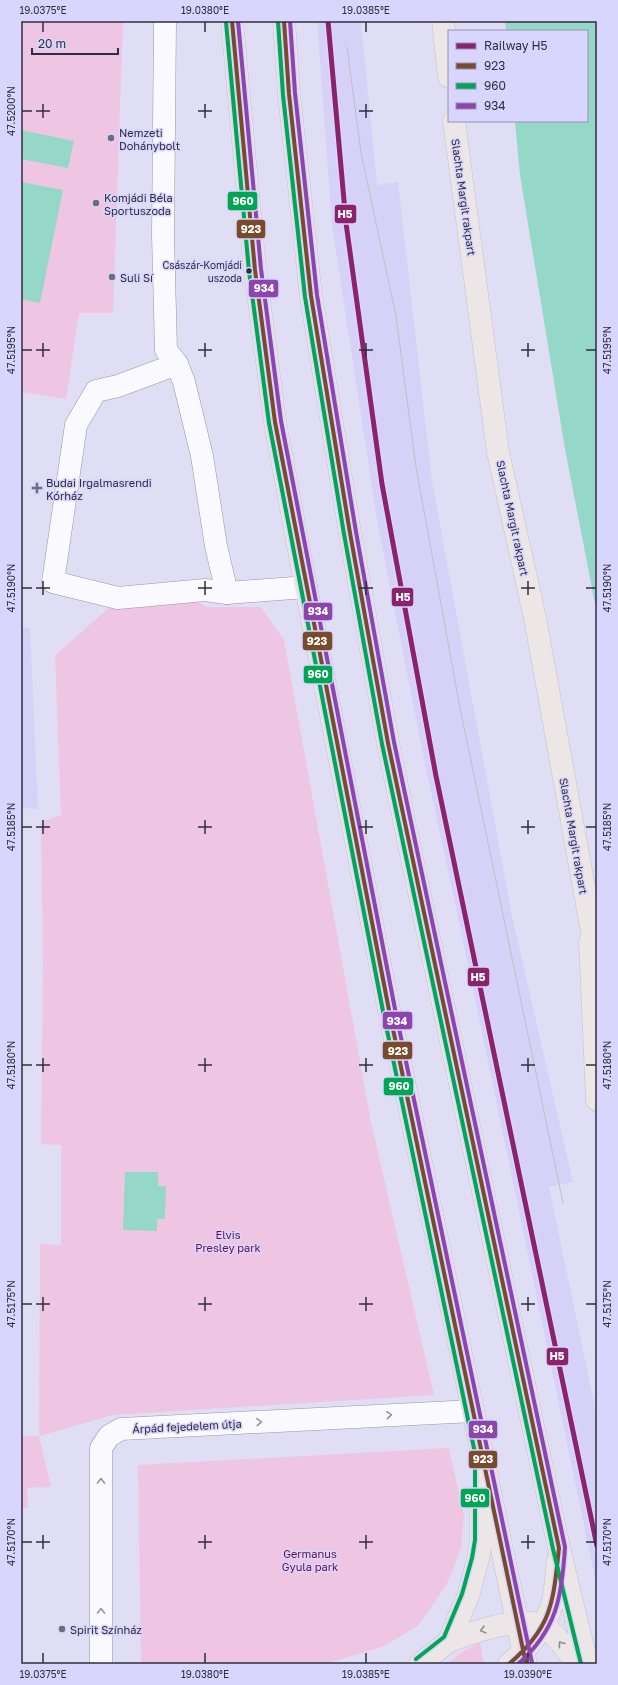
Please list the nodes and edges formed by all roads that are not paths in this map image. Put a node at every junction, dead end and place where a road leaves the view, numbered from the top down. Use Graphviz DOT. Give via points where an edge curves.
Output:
graph roads {
  1 [pos="165,21"];
  2 [pos="232,21"];
  3 [pos="284,21"];
  4 [pos="443,21"];
  5 [pos="448,68"];
  6 [pos="454,122"];
  7 [pos="177,364"];
  8 [pos="306,587"];
  9 [pos="227,593"];
  10 [pos="589,917"];
  11 [pos="597,959"];
  12 [pos="597,1100"];
  13 [pos="473,1411"];
  14 [pos="481,1452"];
  15 [pos="559,1548"];
  16 [pos="518,1622"];
  17 [pos="543,1626"];
  18 [pos="449,1641"];
  19 [pos="520,1660"];
  20 [pos="101,1664"];
  21 [pos="420,1664"];
  22 [pos="577,1664"];
  23 [pos="588,1664"];
  1 -- 7 [label="street" via="163,235 166,350"];
  2 -- 8 [label="main road" via="265,355"];
  3 -- 15 [label="main road" via="289,94 311,296 350,533 388,743"];
  4 -- 5 [label="main road"];
  6 -- 10 [label="main road, Slachta Margit rakpart" via="498,452 535,618"];
  7 -- 9 [label="street" via="184,382 202,456 216,546"];
  7 -- 9 [label="street" via="118,386 96,391 76,425 53,582 118,598 205,590"];
  8 -- 9 [label="street"];
  8 -- 13 [label="main road" via="389,1010"];
  10 -- 11 [label="main road, Slachta Margit rakpart"];
  10 -- 12 [label="main road"];
  13 -- 14 [label="main road"];
  20 -- 13 [label="street, Árpád fejedelem útja, one-way" via="101,1448 109,1436 121,1429"];
  14 -- 16 [label="main road"];
  14 -- 18 [label="main road" via="482,1524 478,1559 468,1596"];
  15 -- 17 [label="main road" via="553,1601"];
  15 -- 23 [label="main road"];
  16 -- 17 [label="main road" via="529,1621"];
  16 -- 18 [label="main road, one-way"];
  16 -- 19 [label="main road"];
  17 -- 19 [label="main road"];
  22 -- 17 [label="main road, one-way" via="555,1635"];
  18 -- 21 [label="main road"];
}
